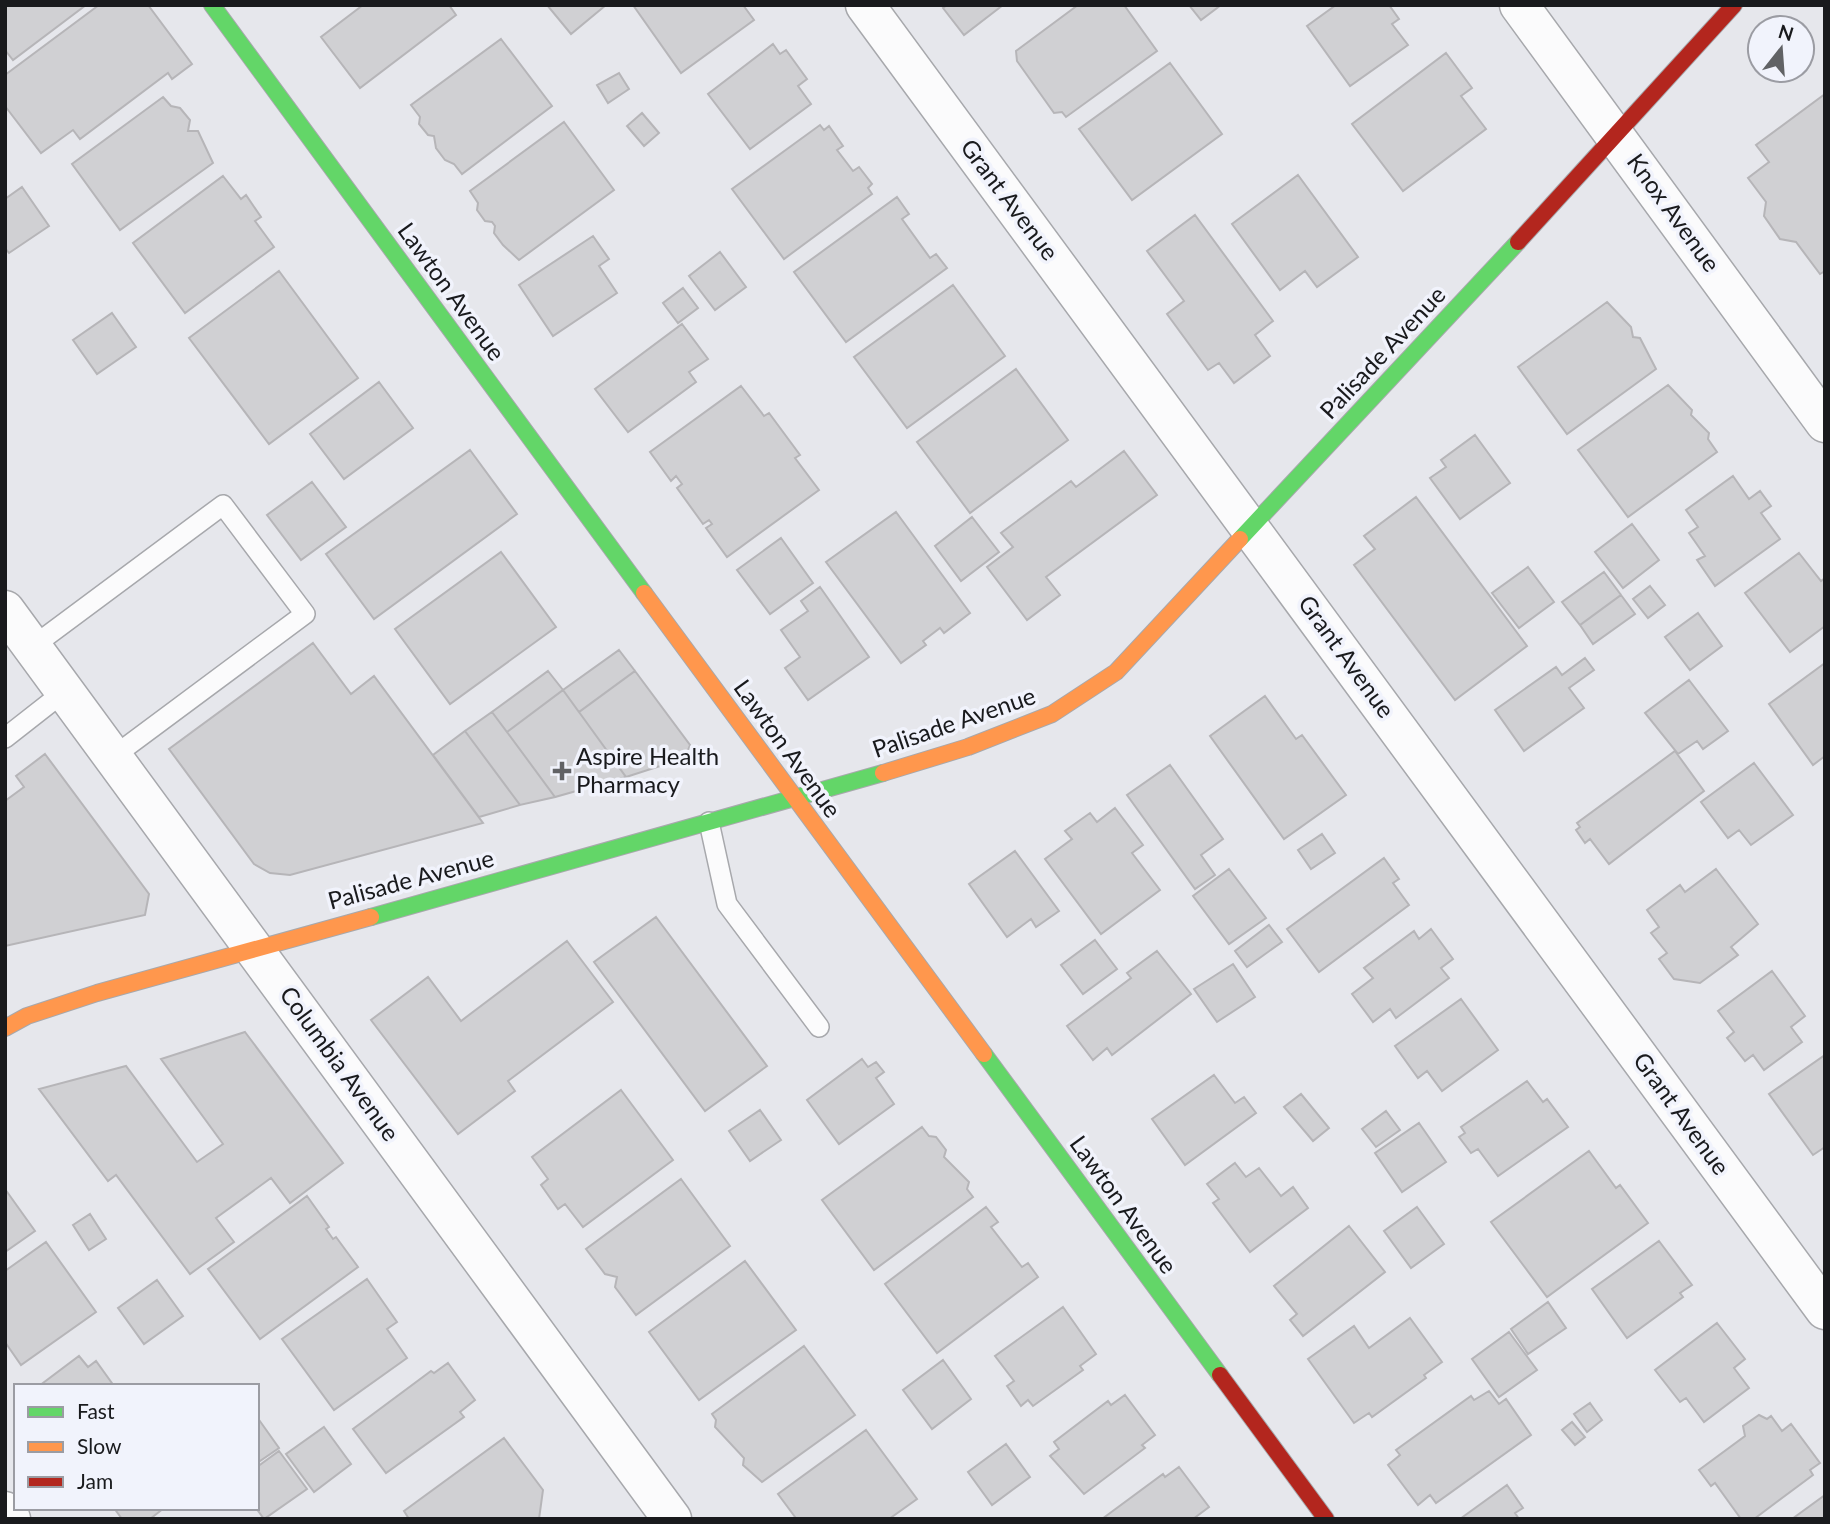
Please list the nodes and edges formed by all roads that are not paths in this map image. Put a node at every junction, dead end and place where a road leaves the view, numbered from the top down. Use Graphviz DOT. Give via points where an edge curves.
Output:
graph roads {
  1 [pos="212,5"];
  2 [pos="865,5"];
  3 [pos="1520,5"];
  4 [pos="1734,5"];
  5 [pos="1617,136"];
  6 [pos="1825,423"];
  7 [pos="1251,526"];
  8 [pos="5,610"];
  9 [pos="32,647"];
  10 [pos="65,691"];
  11 [pos="5,738"];
  12 [pos="114,756"];
  13 [pos="796,799"];
  14 [pos="709,822"];
  15 [pos="254,947"];
  16 [pos="819,1027"];
  17 [pos="5,1028"];
  18 [pos="1825,1310"];
  19 [pos="5,1511"];
  20 [pos="11,1519"];
  21 [pos="672,1519"];
  22 [pos="1326,1519"];
  1 -- 13 [label="main road, Lawton Avenue"];
  2 -- 7 [label="street, Grant Avenue"];
  3 -- 5 [label="street, Knox Avenue"];
  4 -- 5 [label="main road, Palisade Avenue"];
  5 -- 6 [label="street, Knox Avenue"];
  5 -- 7 [label="main road, Palisade Avenue"];
  7 -- 13 [label="main road, Palisade Avenue" via="1116,672 1052,713 968,747"];
  7 -- 18 [label="street, Grant Avenue"];
  8 -- 9 [label="street, Columbia Avenue"];
  9 -- 10 [label="street, Columbia Avenue"];
  9 -- 12 [label="lane" via="223,505 305,614"];
  10 -- 11 [label="lane"];
  10 -- 12 [label="street, Columbia Avenue"];
  12 -- 15 [label="street, Columbia Avenue"];
  13 -- 14 [label="main road, Palisade Avenue"];
  13 -- 22 [label="main road, Lawton Avenue"];
  14 -- 15 [label="main road, Palisade Avenue"];
  14 -- 16 [label="lane" via="727,904"];
  15 -- 17 [label="main road, Palisade Avenue" via="97,993"];
  15 -- 21 [label="street, Columbia Avenue"];
  19 -- 20 [label="street"];
}
